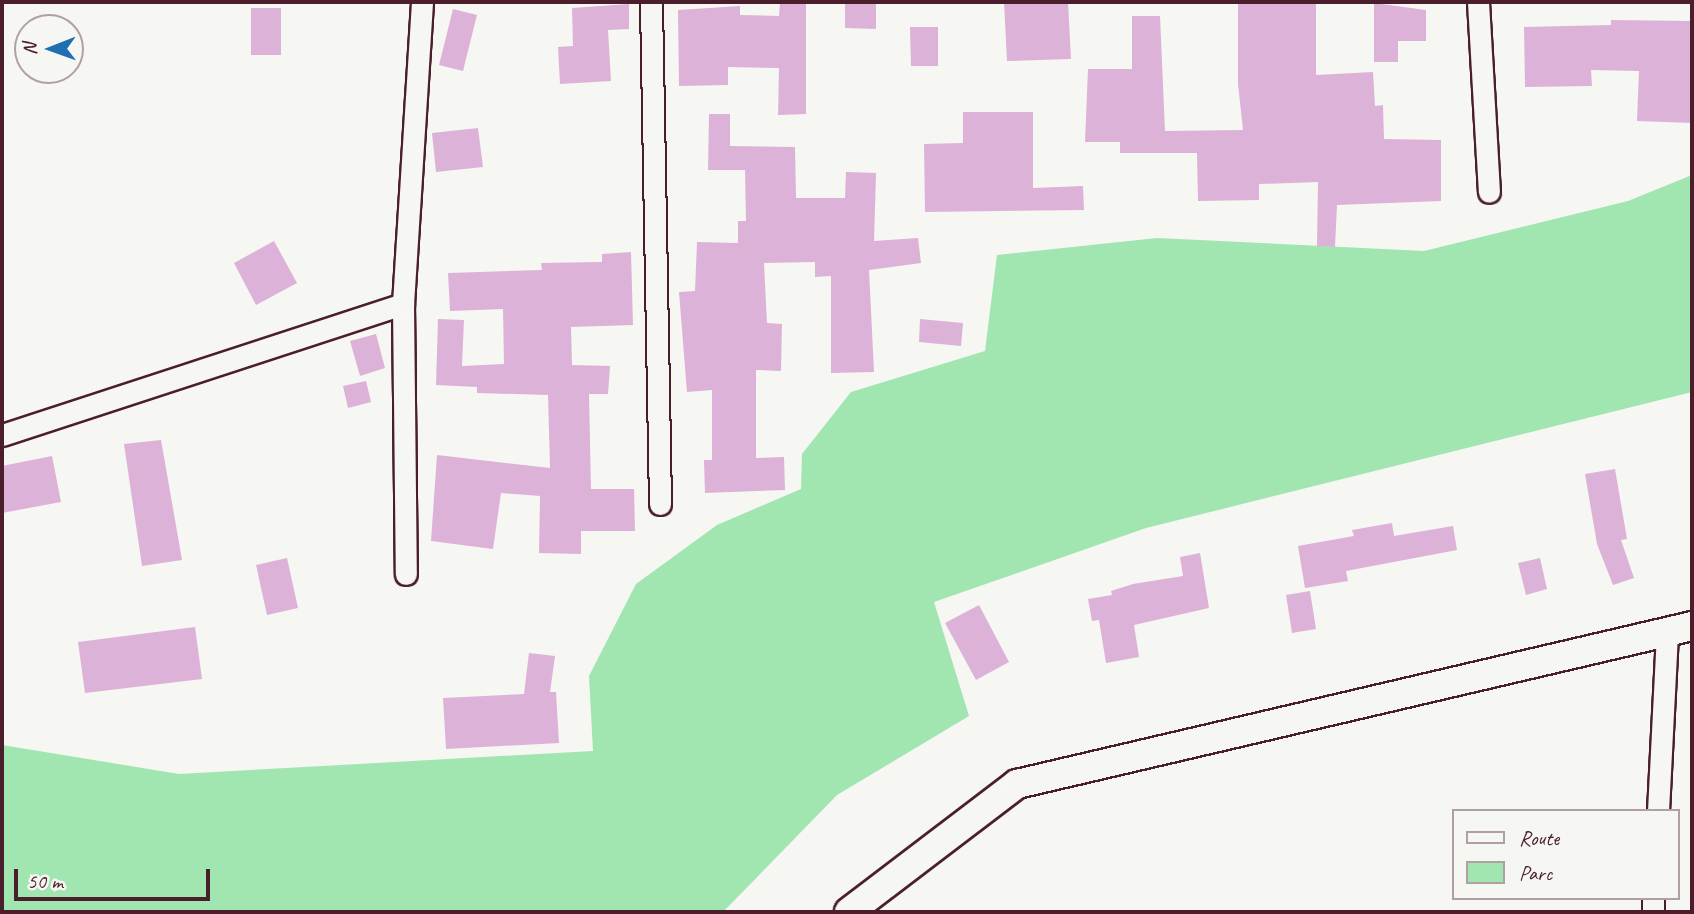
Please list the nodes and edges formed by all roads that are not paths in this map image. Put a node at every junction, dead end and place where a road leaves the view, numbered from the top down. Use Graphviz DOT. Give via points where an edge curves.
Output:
graph roads {
  1 [pos="422,2"];
  2 [pos="651,2"];
  3 [pos="1478,2"];
  4 [pos="1489,192"];
  5 [pos="403,304"];
  6 [pos="2,435"];
  7 [pos="660,504"];
  8 [pos="406,574"];
  9 [pos="1680,628"];
  10 [pos="1658,809"];
  11 [pos="849,912"];
  1 -- 5 [label="street"];
  2 -- 7 [label="street"];
  3 -- 4 [label="street"];
  5 -- 6 [label="street"];
  5 -- 8 [label="street"];
  9 -- 10 [label="street"];
  9 -- 11 [label="main road" via="1017,784"];
}
